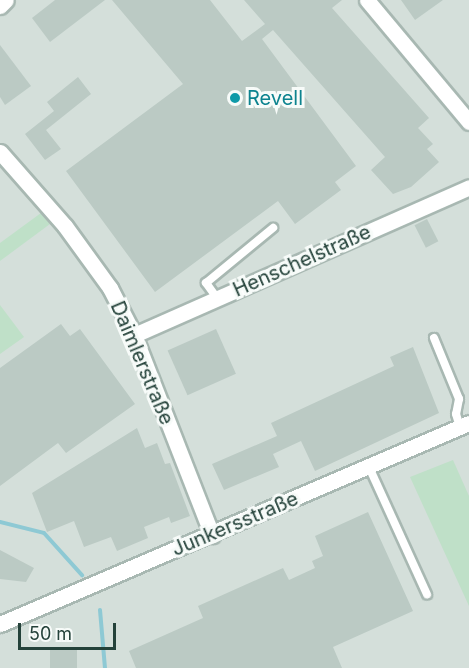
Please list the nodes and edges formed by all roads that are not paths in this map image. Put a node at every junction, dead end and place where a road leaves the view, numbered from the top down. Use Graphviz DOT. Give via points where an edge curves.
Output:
graph roads {
  1 [pos="6,0"];
  2 [pos="368,0"];
  3 [pos="0,6"];
  4 [pos="469,122"];
  5 [pos="0,152"];
  6 [pos="469,187"];
  7 [pos="273,228"];
  8 [pos="217,298"];
  9 [pos="134,335"];
  10 [pos="434,338"];
  11 [pos="464,425"];
  12 [pos="369,467"];
  13 [pos="212,535"];
  14 [pos="427,594"];
  15 [pos="0,624"];
  1 -- 3 [label="street"];
  2 -- 4 [label="street"];
  5 -- 9 [label="street, Daimlerstraße" via="65,226 110,288"];
  6 -- 8 [label="street, Henschelstraße"];
  7 -- 8 [label="lane" via="206,283"];
  8 -- 9 [label="street, Henschelstraße"];
  9 -- 13 [label="street, Daimlerstraße"];
  10 -- 11 [label="lane" via="459,399 456,414"];
  11 -- 12 [label="street, Junkersstraße"];
  12 -- 13 [label="street, Junkersstraße"];
  12 -- 14 [label="lane"];
  13 -- 15 [label="street, Junkersstraße"];
}
